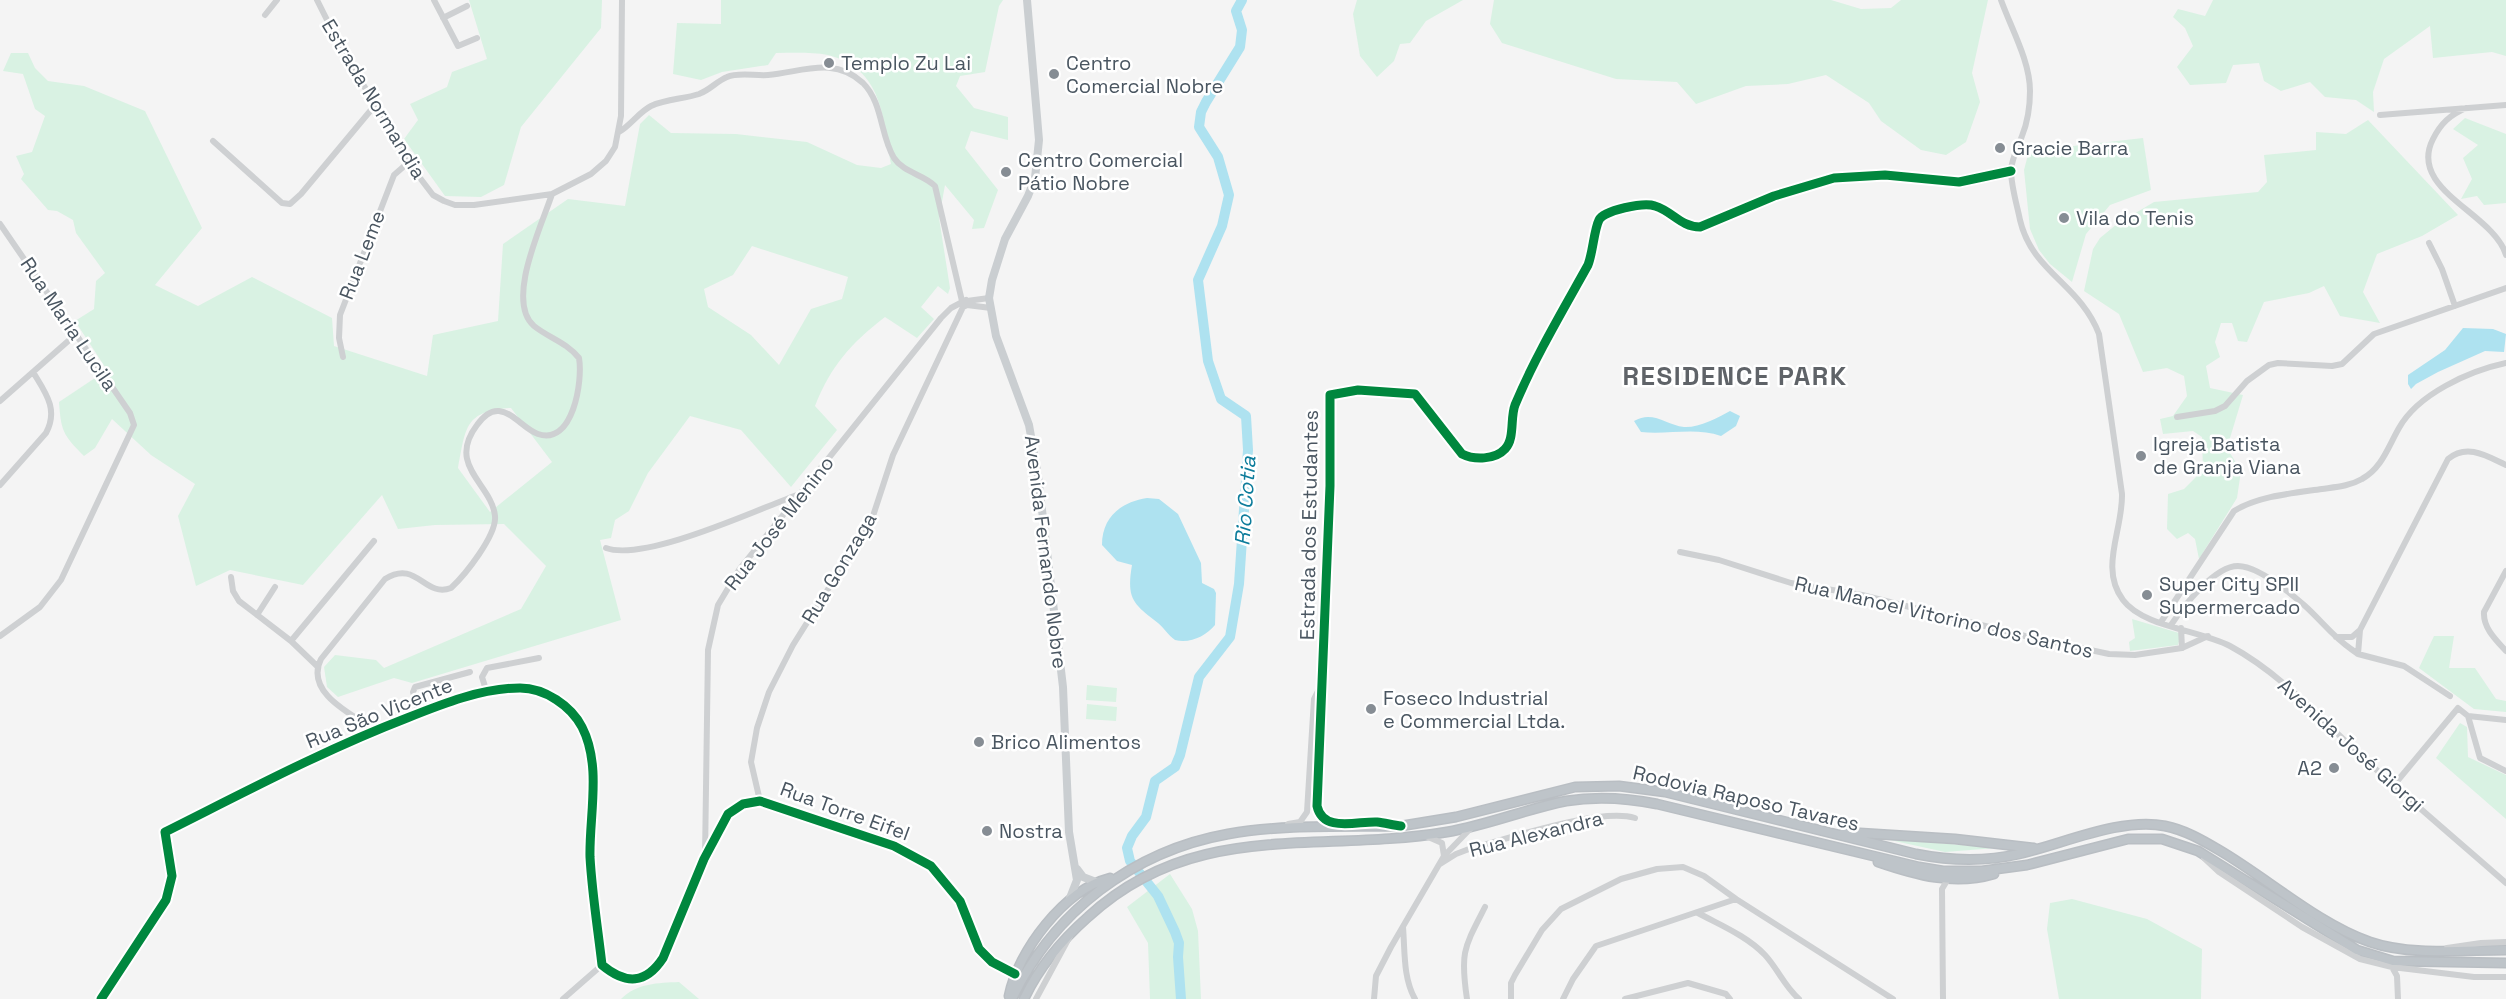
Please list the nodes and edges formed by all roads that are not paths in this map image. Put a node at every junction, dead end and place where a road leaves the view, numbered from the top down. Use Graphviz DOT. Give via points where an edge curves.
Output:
graph roads {
  1 [pos="278,0"];
  2 [pos="316,0"];
  3 [pos="434,0"];
  4 [pos="622,0"];
  5 [pos="1027,0"];
  6 [pos="2001,0"];
  7 [pos="467,6"];
  8 [pos="265,15"];
  9 [pos="443,18"];
  10 [pos="477,38"];
  11 [pos="376,104"];
  12 [pos="2506,105"];
  13 [pos="2466,108"];
  14 [pos="2438,109"];
  15 [pos="2380,115"];
  16 [pos="2444,121"];
  17 [pos="619,132"];
  18 [pos="213,141"];
  19 [pos="410,161"];
  20 [pos="2011,171"];
  21 [pos="552,194"];
  22 [pos="0,224"];
  23 [pos="2429,243"];
  24 [pos="2506,255"];
  25 [pos="2506,288"];
  26 [pos="2496,294"];
  27 [pos="2506,296"];
  28 [pos="989,298"];
  29 [pos="964,304"];
  30 [pos="2455,306"];
  31 [pos="991,308"];
  32 [pos="75,335"];
  33 [pos="343,357"];
  34 [pos="2506,363"];
  35 [pos="33,372"];
  36 [pos="0,401"];
  37 [pos="2177,417"];
  38 [pos="2506,465"];
  39 [pos="0,485"];
  40 [pos="799,494"];
  41 [pos="374,541"];
  42 [pos="606,548"];
  43 [pos="1680,552"];
  44 [pos="2506,571"];
  45 [pos="231,577"];
  46 [pos="820,585"];
  47 [pos="275,587"];
  48 [pos="827,590"];
  49 [pos="256,615"];
  50 [pos="2160,622"];
  51 [pos="798,623"];
  52 [pos="2171,625"];
  53 [pos="805,627"];
  54 [pos="2181,628"];
  55 [pos="2360,630"];
  56 [pos="0,636"];
  57 [pos="2208,636"];
  58 [pos="2336,637"];
  59 [pos="291,641"];
  60 [pos="2182,648"];
  61 [pos="2506,651"];
  62 [pos="2358,654"];
  63 [pos="539,658"];
  64 [pos="317,666"];
  65 [pos="470,672"];
  66 [pos="1323,680"];
  67 [pos="487,693"];
  68 [pos="2450,696"];
  69 [pos="1314,705"];
  70 [pos="1322,705"];
  71 [pos="418,713"];
  72 [pos="2468,716"];
  73 [pos="2506,720"];
  74 [pos="375,730"];
  75 [pos="2506,771"];
  76 [pos="2394,785"];
  77 [pos="760,801"];
  78 [pos="1635,818"];
  79 [pos="1401,826"];
  80 [pos="1473,826"];
  81 [pos="1817,830"];
  82 [pos="1228,834"];
  83 [pos="1423,834"];
  84 [pos="1844,849"];
  85 [pos="2039,849"];
  86 [pos="2198,851"];
  87 [pos="1444,856"];
  88 [pos="705,859"];
  89 [pos="1440,864"];
  90 [pos="2027,865"];
  91 [pos="1076,868"];
  92 [pos="1122,874"];
  93 [pos="1929,877"];
  94 [pos="1948,879"];
  95 [pos="1096,882"];
  96 [pos="2506,883"];
  97 [pos="1942,889"];
  98 [pos="1736,899"];
  99 [pos="1067,902"];
  100 [pos="1485,907"];
  101 [pos="1698,913"];
  102 [pos="1403,927"];
  103 [pos="1073,931"];
  104 [pos="2506,942"];
  105 [pos="2441,950"];
  106 [pos="2506,950"];
  107 [pos="2506,963"];
  108 [pos="602,965"];
  109 [pos="2392,967"];
  110 [pos="2405,968"];
  111 [pos="1015,974"];
  112 [pos="2397,976"];
  113 [pos="2506,977"];
  114 [pos="101,999"];
  115 [pos="563,999"];
  116 [pos="1010,999"];
  117 [pos="1024,999"];
  118 [pos="1036,999"];
  119 [pos="1374,999"];
  120 [pos="1415,999"];
  121 [pos="1467,999"];
  122 [pos="1511,999"];
  123 [pos="1563,999"];
  124 [pos="1625,999"];
  125 [pos="1730,999"];
  126 [pos="1799,999"];
  127 [pos="1893,999"];
  128 [pos="1943,999"];
  129 [pos="2398,999"];
  1 -- 8 [label="street"];
  2 -- 11 [label="street, Estrada Normandia" via="347,60"];
  3 -- 9 [label="street"];
  4 -- 17 [label="street, Estrada Normandia"];
  5 -- 28 [label="main road, Avenida Fernando Nobre" via="1038,159 1028,196 1005,239"];
  6 -- 20 [label="street, Avenida José Giorgi" via="2030,88 2029,111"];
  7 -- 9 [label="street"];
  9 -- 10 [label="street" via="458,46"];
  11 -- 18 [label="street" via="301,194 287,205"];
  11 -- 19 [label="street, Estrada Normandia"];
  12 -- 13 [label="street"];
  13 -- 14 [label="street"];
  13 -- 16 [label="street"];
  14 -- 15 [label="street"];
  14 -- 16 [label="street"];
  16 -- 24 [label="street" via="2427,153 2432,173 2489,231"];
  17 -- 21 [label="street, Estrada Normandia" via="606,161 591,174"];
  17 -- 29 [label="street, Estrada Normandia" via="648,108 701,93 727,77 815,67 845,71 863,83 875,100 895,159 935,186"];
  19 -- 21 [label="street, Estrada Normandia" via="434,195 455,205"];
  19 -- 33 [label="street, Rua Leme" via="394,175 340,315"];
  20 -- 50 [label="street, Avenida José Giorgi" via="2027,242 2082,302 2099,334 2122,494 2114,548 2114,583 2133,610"];
  20 -- 66 [label="street, Estrada dos Estudantes" via="1959,182 1885,175 1834,177 1774,196 1701,227 1689,225 1651,205 1607,212 1598,221 1588,265 1515,405 1509,443 1492,457 1472,459 1462,454 1415,394 1358,390 1330,395"];
  21 -- 64 [label="street" via="522,296 525,314 534,326 565,344 579,358 578,390 569,418 564,428 548,435 533,431 502,411 484,416 469,438 467,449 474,478 493,507 495,526 491,536 451,588 434,590 411,573 396,573 385,579"];
  22 -- 32 [label="street, Rua Maria Lucila"];
  23 -- 30 [label="street"];
  25 -- 26 [label="street"];
  26 -- 27 [label="street"];
  26 -- 30 [label="street"];
  28 -- 29 [label="street, Rua José Menino"];
  28 -- 31 [label="main road, Avenida Fernando Nobre"];
  29 -- 31 [label="street"];
  29 -- 40 [label="street, Rua José Menino" via="951,308 941,318"];
  29 -- 48 [label="street, Rua Gonzaga" via="893,454 872,519"];
  30 -- 37 [label="street" via="2374,334 2342,364 2269,365 2247,381 2225,406"];
  31 -- 91 [label="main road, Avenida Fernando Nobre" via="996,336 1029,425 1038,476 1063,687 1069,832"];
  32 -- 35 [label="street"];
  32 -- 56 [label="street, Rua Maria Lucila" via="130,413 134,426 61,580 40,607"];
  34 -- 50 [label="street" via="2464,376 2413,409 2381,462 2362,479 2350,485 2253,503 2234,511"];
  35 -- 36 [label="street"];
  35 -- 39 [label="street" via="50,399 51,423"];
  38 -- 55 [label="street" via="2471,451 2460,451 2448,459"];
  40 -- 42 [label="street" via="667,542 622,552"];
  40 -- 88 [label="street, Rua José Menino" via="726,589 712,624 707,658"];
  41 -- 59 [label="street"];
  43 -- 60 [label="street, Rua Manoel Vitorino dos Santos" via="1791,583 1862,595 2109,654 2135,655"];
  44 -- 61 [label="street" via="2484,618"];
  45 -- 49 [label="street" via="236,596"];
  46 -- 48 [label="street"];
  47 -- 49 [label="street"];
  48 -- 53 [label="street, Rua Gonzaga"];
  49 -- 59 [label="street"];
  50 -- 52 [label="street, Avenida José Giorgi"];
  51 -- 53 [label="street"];
  52 -- 54 [label="street, Avenida José Giorgi"];
  52 -- 58 [label="street" via="2218,572 2237,566 2269,578"];
  53 -- 77 [label="street, Rua Gonzaga" via="772,684 757,728 752,762"];
  54 -- 57 [label="street, Avenida José Giorgi"];
  54 -- 60 [label="street"];
  55 -- 58 [label="street" via="2352,637"];
  55 -- 62 [label="street"];
  57 -- 60 [label="street, Rua Manoel Vitorino dos Santos"];
  57 -- 76 [label="street, Avenida José Giorgi" via="2269,672"];
  58 -- 62 [label="street"];
  59 -- 64 [label="street"];
  62 -- 68 [label="street" via="2404,666"];
  63 -- 67 [label="street" via="487,668 482,674"];
  64 -- 74 [label="street" via="322,690 329,698"];
  65 -- 71 [label="street" via="415,687"];
  66 -- 69 [label="street, Estrada dos Estudantes"];
  66 -- 70 [label="street, Estrada dos Estudantes"];
  67 -- 71 [label="street, Rua São Vicente"];
  67 -- 108 [label="street, Rua São Vicente" via="520,688 540,691 569,710 584,730 592,782 590,857"];
  69 -- 70 [label="street"];
  69 -- 82 [label="street, Estrada dos Estudantes" via="1305,816 1296,823"];
  70 -- 79 [label="street, Estrada dos Estudantes" via="1317,801 1320,815 1334,823"];
  71 -- 74 [label="street, Rua São Vicente"];
  72 -- 73 [label="street"];
  72 -- 75 [label="street" via="2480,758"];
  72 -- 76 [label="street" via="2458,708"];
  74 -- 114 [label="street, Rua São Vicente" via="165,832 172,876 166,900"];
  76 -- 96 [label="street, Avenida José Giorgi"];
  77 -- 88 [label="street, Rua Torre Eifel" via="743,804 728,814"];
  77 -- 111 [label="street, Rua Torre Eifel" via="894,846 931,866 960,901 979,949 992,962"];
  78 -- 89 [label="street, Rua Alexandra" via="1590,818 1469,849"];
  79 -- 81 [label="highway, Rodovia Raposo Tavares" via="1456,817 1557,791 1619,786 1665,792"];
  79 -- 82 [label="highway, Rodovia Raposo Tavares" via="1264,829"];
  80 -- 83 [label="highway, Rodovia Raposo Tavares"];
  80 -- 84 [label="highway, Rodovia Raposo Tavares" via="1568,801 1613,798 1657,804"];
  80 -- 87 [label="street"];
  81 -- 85 [label="highway"];
  81 -- 85 [label="highway, Rodovia Raposo Tavares" via="1958,861"];
  82 -- 92 [label="highway, Rodovia Raposo Tavares" via="1188,844"];
  83 -- 87 [label="street" via="1442,843"];
  83 -- 103 [label="highway, Rodovia Raposo Tavares" via="1238,847 1191,857 1130,885"];
  84 -- 90 [label="highway, Rodovia Raposo Tavares" via="1943,871 1982,872"];
  84 -- 93 [label="highway"];
  85 -- 105 [label="highway, Rodovia Raposo Tavares" via="2121,827 2171,828 2196,836 2352,934 2385,946"];
  86 -- 90 [label="highway, Rodovia Raposo Tavares" via="2162,839 2144,838"];
  86 -- 107 [label="highway, Rodovia Raposo Tavares" via="2366,953 2393,961"];
  86 -- 109 [label="street" via="2219,872 2302,927 2351,955"];
  87 -- 89 [label="street"];
  88 -- 108 [label="street" via="654,971 641,979 629,980"];
  89 -- 102 [label="street"];
  90 -- 94 [label="highway" via="1973,879"];
  91 -- 95 [label="main road" via="1083,877"];
  91 -- 99 [label="main road" via="1076,886"];
  92 -- 95 [label="highway"];
  92 -- 116 [label="highway, Rodovia Raposo Tavares" via="1086,899 1055,930"];
  93 -- 94 [label="highway"];
  93 -- 97 [label="street"];
  94 -- 97 [label="street"];
  95 -- 99 [label="highway"];
  97 -- 128 [label="street"];
  98 -- 101 [label="street"];
  98 -- 122 [label="street" via="1704,876 1683,867 1621,879 1551,918 1515,975"];
  98 -- 127 [label="street"];
  99 -- 111 [label="highway" via="1030,946"];
  100 -- 121 [label="street" via="1463,956"];
  101 -- 123 [label="street" via="1596,946"];
  101 -- 126 [label="street" via="1764,954"];
  102 -- 119 [label="street" via="1380,966"];
  102 -- 120 [label="street" via="1408,984"];
  103 -- 117 [label="highway, Rodovia Raposo Tavares" via="1041,970"];
  103 -- 118 [label="street"];
  104 -- 105 [label="street"];
  105 -- 106 [label="highway, Rodovia Raposo Tavares"];
  108 -- 115 [label="street"];
  109 -- 110 [label="street"];
  109 -- 112 [label="street"];
  110 -- 112 [label="street"];
  110 -- 113 [label="street"];
  111 -- 116 [label="highway"];
  112 -- 129 [label="street"];
  124 -- 125 [label="street" via="1688,982 1726,994"];
}
